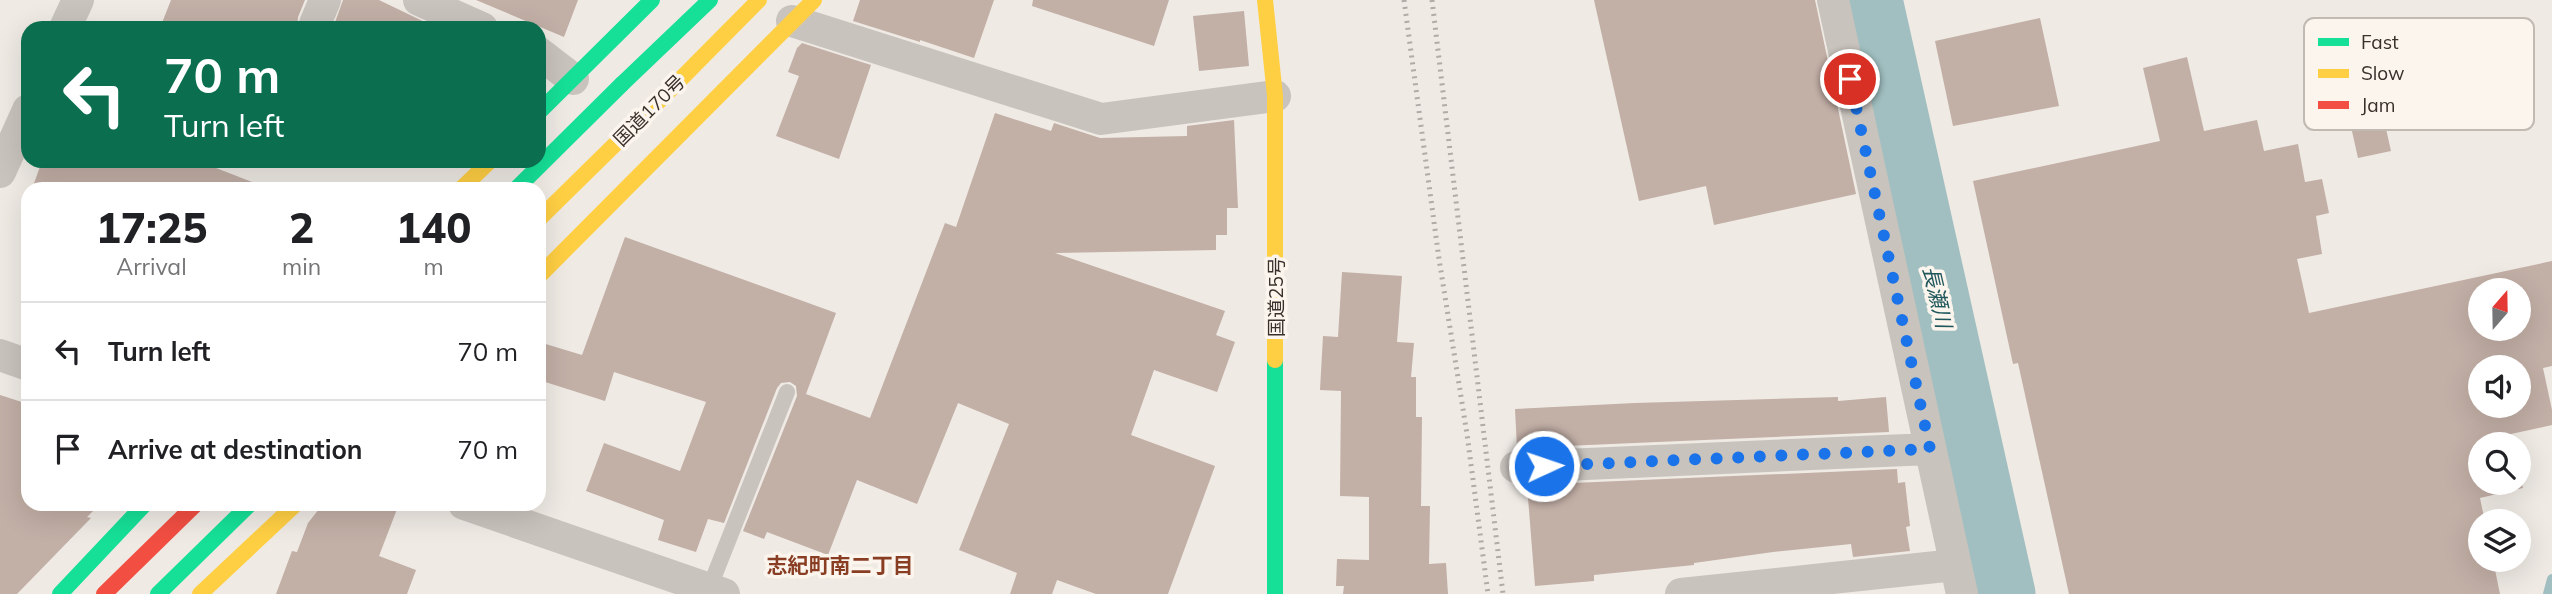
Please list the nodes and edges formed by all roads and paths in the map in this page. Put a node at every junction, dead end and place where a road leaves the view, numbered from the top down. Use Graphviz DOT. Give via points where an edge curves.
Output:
graph roads {
  1 [pos="78,0"];
  2 [pos="419,0"];
  3 [pos="759,0"];
  4 [pos="1265,0"];
  5 [pos="1833,0"];
  6 [pos="642,2"];
  7 [pos="686,5"];
  8 [pos="715,12"];
  9 [pos="68,21"];
  10 [pos="466,21"];
  11 [pos="778,25"];
  12 [pos="546,58"];
  13 [pos="573,79"];
  14 [pos="1275,96"];
  15 [pos="546,106"];
  16 [pos="21,126"];
  17 [pos="546,159"];
  18 [pos="482,168"];
  19 [pos="537,168"];
  20 [pos="0,172"];
  21 [pos="468,182"];
  22 [pos="523,182"];
  23 [pos="546,212"];
  24 [pos="546,269"];
  25 [pos="0,355"];
  26 [pos="21,362"];
  27 [pos="787,392"];
  28 [pos="1930,449"];
  29 [pos="1516,467"];
  30 [pos="138,511"];
  31 [pos="190,511"];
  32 [pos="243,511"];
  33 [pos="289,511"];
  34 [pos="484,511"];
  35 [pos="1959,579"];
  36 [pos="717,591"];
  37 [pos="60,594"];
  38 [pos="104,594"];
  39 [pos="158,594"];
  40 [pos="200,594"];
  41 [pos="1275,594"];
  42 [pos="1681,594"];
  1 -- 9 [label="street"];
  2 -- 10 [label="street"];
  3 -- 23 [label="highway, 国道170号, bridge"];
  4 -- 14 [label="highway, 国道25号"];
  5 -- 28 [label="street"];
  6 -- 13 [label="highway"];
  7 -- 8 [label="lane"];
  8 -- 11 [label="lane"];
  8 -- 17 [label="highway, 国道170号, bridge" via="622,84"];
  11 -- 14 [label="street" via="1101,119"];
  11 -- 24 [label="highway"];
  12 -- 13 [label="street"];
  13 -- 15 [label="highway"];
  14 -- 41 [label="highway, 国道25号"];
  16 -- 20 [label="street"];
  18 -- 21 [label="highway"];
  19 -- 22 [label="highway, 国道170号, bridge"];
  25 -- 26 [label="street"];
  27 -- 36 [label="lane"];
  28 -- 29 [label="street"];
  28 -- 35 [label="street"];
  30 -- 37 [label="highway"];
  31 -- 38 [label="highway"];
  32 -- 39 [label="highway"];
  33 -- 40 [label="highway"];
  34 -- 36 [label="street"];
  35 -- 42 [label="street"];
}
